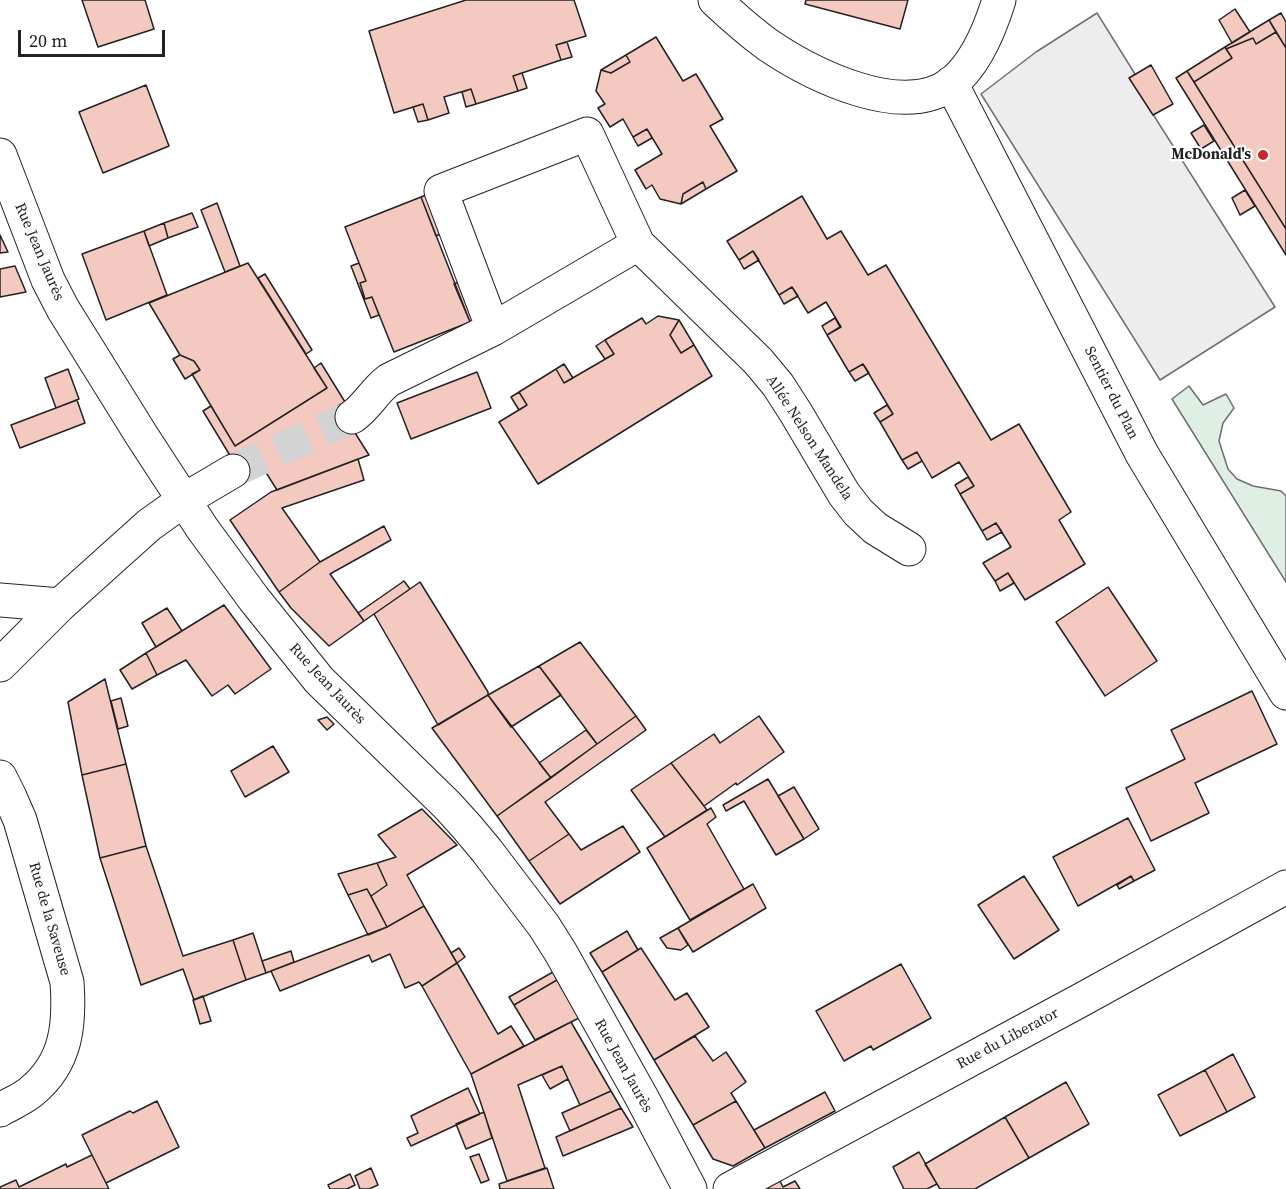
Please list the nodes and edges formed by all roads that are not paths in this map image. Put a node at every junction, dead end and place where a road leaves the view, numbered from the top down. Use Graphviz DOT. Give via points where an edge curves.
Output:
graph roads {
  1 [pos="715,0"];
  2 [pos="999,0"];
  3 [pos="951,83"];
  4 [pos="0,155"];
  5 [pos="639,244"];
  6 [pos="493,329"];
  7 [pos="352,417"];
  8 [pos="233,471"];
  9 [pos="184,500"];
  10 [pos="909,549"];
  11 [pos="0,600"];
  12 [pos="60,605"];
  13 [pos="0,665"];
  14 [pos="1286,693"];
  15 [pos="0,777"];
  16 [pos="1286,887"];
  17 [pos="0,1110"];
  18 [pos="690,1189"];
  19 [pos="730,1189"];
  1 -- 3 [label="street" via="767,44 848,86 898,98 938,92"];
  2 -- 3 [label="street" via="975,56"];
  3 -- 14 [label="street, Sentier du Plan" via="1142,454"];
  4 -- 9 [label="street, Rue Jean Jaurès" via="63,309"];
  5 -- 6 [label="street"];
  5 -- 6 [label="street, Allée Nelson Mandela" via="587,135 441,191"];
  5 -- 10 [label="street, Allée Nelson Mandela" via="778,385 858,512"];
  6 -- 7 [label="street" via="389,380"];
  8 -- 9 [label="street"];
  9 -- 12 [label="street" via="149,525"];
  9 -- 18 [label="street, Rue Jean Jaurès" via="217,550 313,673 447,805 544,926"];
  11 -- 12 [label="street"];
  12 -- 13 [label="street"];
  15 -- 17 [label="street, Rue de la Saveuse" via="20,820 67,982 68,1004 63,1046 55,1065 30,1092"];
  16 -- 19 [label="street, Rue du Liberator"];
}
